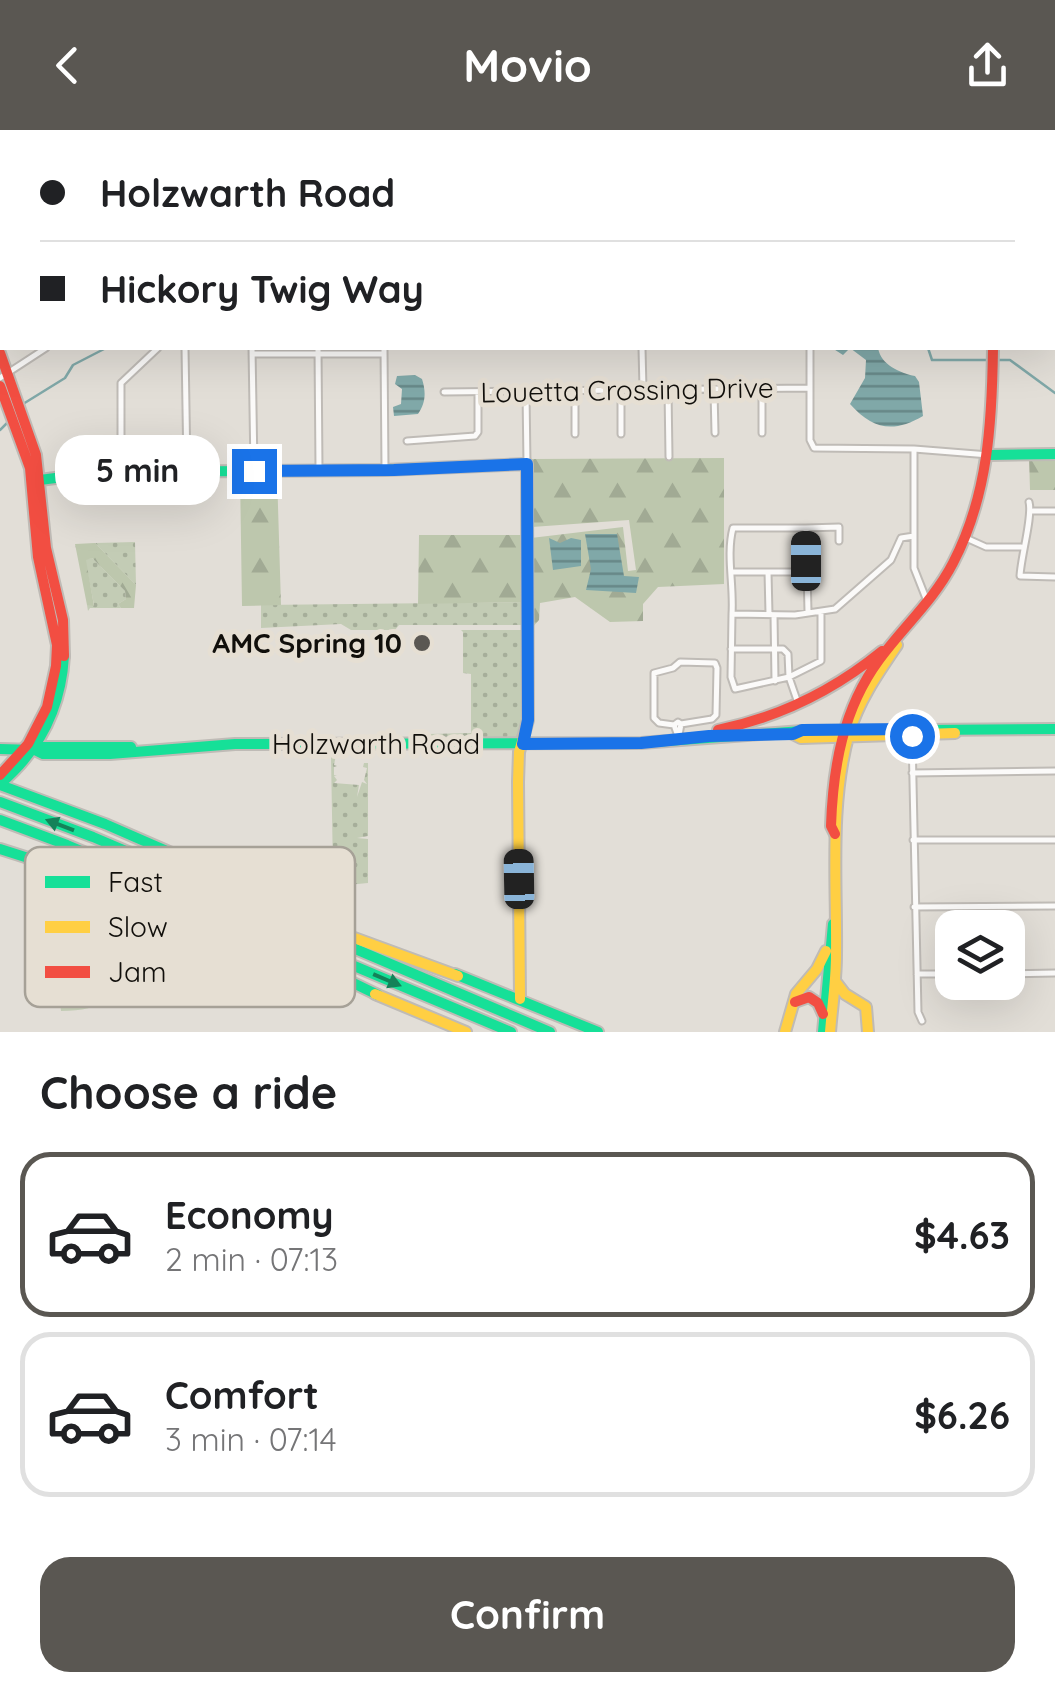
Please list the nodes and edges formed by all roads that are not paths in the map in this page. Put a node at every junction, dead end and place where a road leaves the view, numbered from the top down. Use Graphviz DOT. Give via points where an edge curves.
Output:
graph roads {
  1 [pos="43,350"];
  2 [pos="156,350"];
  3 [pos="185,350"];
  4 [pos="642,350"];
  5 [pos="810,350"];
  6 [pos="992,350"];
  7 [pos="252,351"];
  8 [pos="318,351"];
  9 [pos="384,351"];
  10 [pos="0,354"];
  11 [pos="3,376"];
  12 [pos="0,386"];
  13 [pos="810,388"];
  14 [pos="643,390"];
  15 [pos="668,390"];
  16 [pos="714,390"];
  17 [pos="762,390"];
  18 [pos="575,391"];
  19 [pos="621,391"];
  20 [pos="444,392"];
  21 [pos="478,392"];
  22 [pos="526,392"];
  23 [pos="12,404"];
  24 [pos="762,432"];
  25 [pos="715,433"];
  26 [pos="575,434"];
  27 [pos="622,434"];
  28 [pos="407,441"];
  29 [pos="914,449"];
  30 [pos="1055,454"];
  31 [pos="989,455"];
  32 [pos="668,457"];
  33 [pos="527,464"];
  34 [pos="385,470"];
  35 [pos="120,471"];
  36 [pos="187,471"];
  37 [pos="254,471"];
  38 [pos="319,471"];
  39 [pos="36,480"];
  40 [pos="1029,502"];
  41 [pos="1035,511"];
  42 [pos="1055,511"];
  43 [pos="806,528"];
  44 [pos="914,536"];
  45 [pos="966,538"];
  46 [pos="839,541"];
  47 [pos="1022,547"];
  48 [pos="731,572"];
  49 [pos="768,572"];
  50 [pos="806,572"];
  51 [pos="1055,577"];
  52 [pos="928,603"];
  53 [pos="808,612"];
  54 [pos="821,612"];
  55 [pos="732,614"];
  56 [pos="772,615"];
  57 [pos="59,626"];
  58 [pos="904,634"];
  59 [pos="730,649"];
  60 [pos="774,649"];
  61 [pos="888,649"];
  62 [pos="789,676"];
  63 [pos="774,681"];
  64 [pos="800,706"];
  65 [pos="856,715"];
  66 [pos="678,724"];
  67 [pos="1055,729"];
  68 [pos="865,730"];
  69 [pos="912,732"];
  70 [pos="793,734"];
  71 [pos="846,734"];
  72 [pos="43,736"];
  73 [pos="683,737"];
  74 [pos="826,738"];
  75 [pos="523,744"];
  76 [pos="52,747"];
  77 [pos="0,749"];
  78 [pos="30,750"];
  79 [pos="138,750"];
  80 [pos="837,754"];
  81 [pos="18,770"];
  82 [pos="1055,771"];
  83 [pos="912,772"];
  84 [pos="0,775"];
  85 [pos="6,789"];
  86 [pos="0,802"];
  87 [pos="3,821"];
  88 [pos="834,834"];
  89 [pos="914,840"];
  90 [pos="1055,840"];
  91 [pos="68,847"];
  92 [pos="113,847"];
  93 [pos="154,847"];
  94 [pos="0,849"];
  95 [pos="25,857"];
  96 [pos="1055,906"];
  97 [pos="914,907"];
  98 [pos="834,924"];
  99 [pos="355,933"];
  100 [pos="355,938"];
  101 [pos="830,938"];
  102 [pos="355,949"];
  103 [pos="355,966"];
  104 [pos="1055,973"];
  105 [pos="916,974"];
  106 [pos="935,974"];
  107 [pos="1025,974"];
  108 [pos="458,976"];
  109 [pos="835,981"];
  110 [pos="355,983"];
  111 [pos="355,985"];
  112 [pos="378,995"];
  113 [pos="850,997"];
  114 [pos="520,999"];
  115 [pos="789,1013"];
  116 [pos="922,1022"];
  117 [pos="827,1024"];
  118 [pos="466,1032"];
  119 [pos="511,1032"];
  120 [pos="550,1032"];
  121 [pos="598,1032"];
  122 [pos="785,1032"];
  123 [pos="868,1032"];
  1 -- 11 [label="street"];
  2 -- 35 [label="street" via="122,380"];
  3 -- 36 [label="street"];
  4 -- 14 [label="street"];
  5 -- 13 [label="street"];
  6 -- 31 [label="main road"];
  7 -- 8 [label="street"];
  7 -- 37 [label="street"];
  8 -- 9 [label="street"];
  8 -- 38 [label="street"];
  9 -- 34 [label="street"];
  10 -- 11 [label="main road"];
  11 -- 23 [label="main road"];
  12 -- 23 [label="main road"];
  13 -- 17 [label="street, Louetta Crossing Drive"];
  13 -- 29 [label="street" via="813,446"];
  14 -- 15 [label="street, Louetta Crossing Drive"];
  14 -- 19 [label="street, Louetta Crossing Drive"];
  15 -- 16 [label="street, Louetta Crossing Drive"];
  15 -- 32 [label="street"];
  16 -- 17 [label="street, Louetta Crossing Drive"];
  16 -- 25 [label="street"];
  17 -- 24 [label="street"];
  18 -- 19 [label="street, Louetta Crossing Drive"];
  18 -- 22 [label="street, Louetta Crossing Drive"];
  18 -- 26 [label="street"];
  19 -- 27 [label="street"];
  20 -- 21 [label="street, Louetta Crossing Drive"];
  21 -- 22 [label="street, Louetta Crossing Drive"];
  21 -- 28 [label="street" via="475,436"];
  22 -- 33 [label="street"];
  23 -- 39 [label="main road"];
  29 -- 31 [label="street"];
  29 -- 44 [label="street"];
  30 -- 31 [label="main road"];
  31 -- 45 [label="main road"];
  33 -- 34 [label="main road"];
  33 -- 75 [label="main road"];
  34 -- 38 [label="main road"];
  35 -- 36 [label="main road"];
  35 -- 39 [label="main road"];
  36 -- 37 [label="main road"];
  37 -- 38 [label="main road"];
  39 -- 57 [label="main road" via="43,559"];
  40 -- 41 [label="street"];
  41 -- 42 [label="street"];
  41 -- 47 [label="street"];
  43 -- 46 [label="street" via="839,527"];
  43 -- 48 [label="street" via="733,528"];
  43 -- 50 [label="street"];
  44 -- 52 [label="street" via="915,576"];
  44 -- 54 [label="street" via="901,538 891,560 835,609"];
  45 -- 47 [label="street" via="986,547"];
  45 -- 52 [label="main road"];
  47 -- 51 [label="street" via="1020,576"];
  48 -- 49 [label="street"];
  48 -- 55 [label="street"];
  49 -- 50 [label="street"];
  49 -- 56 [label="street"];
  50 -- 53 [label="street"];
  52 -- 58 [label="main road"];
  53 -- 54 [label="street"];
  53 -- 56 [label="street"];
  54 -- 62 [label="street" via="820,661"];
  55 -- 56 [label="street"];
  55 -- 59 [label="street"];
  56 -- 60 [label="street"];
  57 -- 72 [label="main road" via="61,686"];
  57 -- 78 [label="main road" via="53,687"];
  58 -- 61 [label="main road"];
  58 -- 65 [label="main road"];
  59 -- 60 [label="street"];
  59 -- 63 [label="street" via="734,689"];
  60 -- 62 [label="street" via="788,654"];
  60 -- 63 [label="street"];
  61 -- 64 [label="main road"];
  61 -- 71 [label="main road" via="856,696"];
  62 -- 63 [label="street"];
  62 -- 64 [label="street"];
  64 -- 73 [label="main road"];
  65 -- 68 [label="main road"];
  65 -- 71 [label="main road"];
  66 -- 66 [label="street" via="716,715 715,663 680,662 654,672 654,718"];
  66 -- 73 [label="street"];
  67 -- 69 [label="main road, Holzwarth Road"];
  68 -- 69 [label="main road, Holzwarth Road"];
  68 -- 71 [label="main road, Holzwarth Road"];
  69 -- 71 [label="main road, Holzwarth Road"];
  69 -- 83 [label="street"];
  70 -- 71 [label="main road, Holzwarth Road"];
  70 -- 73 [label="main road, Holzwarth Road"];
  70 -- 74 [label="main road, Holzwarth Road"];
  71 -- 74 [label="main road, Holzwarth Road"];
  71 -- 80 [label="main road"];
  71 -- 88 [label="main road"];
  72 -- 76 [label="main road"];
  72 -- 78 [label="main road"];
  73 -- 75 [label="main road, Holzwarth Road"];
  74 -- 80 [label="main road"];
  75 -- 79 [label="main road, Holzwarth Road"];
  75 -- 114 [label="main road"];
  76 -- 78 [label="main road, Holzwarth Road"];
  76 -- 79 [label="main road, Holzwarth Road"];
  77 -- 78 [label="main road"];
  78 -- 79 [label="main road, Holzwarth Road"];
  78 -- 81 [label="main road"];
  78 -- 84 [label="main road"];
  80 -- 88 [label="main road"];
  81 -- 85 [label="main road"];
  81 -- 85 [label="main road"];
  82 -- 83 [label="street"];
  83 -- 89 [label="street"];
  85 -- 93 [label="main road"];
  92 -- 86 [label="main road, one-way"];
  87 -- 91 [label="main road"];
  88 -- 98 [label="main road"];
  89 -- 90 [label="street"];
  89 -- 97 [label="street"];
  94 -- 95 [label="main road"];
  96 -- 97 [label="street"];
  97 -- 105 [label="street"];
  98 -- 101 [label="main road"];
  98 -- 109 [label="main road"];
  99 -- 108 [label="main road"];
  100 -- 108 [label="main road"];
  101 -- 115 [label="main road"];
  101 -- 117 [label="main road"];
  102 -- 120 [label="main road"];
  103 -- 119 [label="main road, one-way"];
  104 -- 107 [label="street"];
  105 -- 106 [label="street"];
  105 -- 116 [label="street"];
  108 -- 114 [label="main road"];
  109 -- 113 [label="main road"];
  109 -- 117 [label="main road"];
  110 -- 112 [label="main road"];
  111 -- 112 [label="main road"];
  112 -- 118 [label="main road"];
  113 -- 117 [label="main road" via="840,1000"];
  113 -- 123 [label="main road" via="866,1007"];
  114 -- 121 [label="main road"];
  115 -- 117 [label="main road" via="799,998 809,997"];
  115 -- 122 [label="main road"];
}
